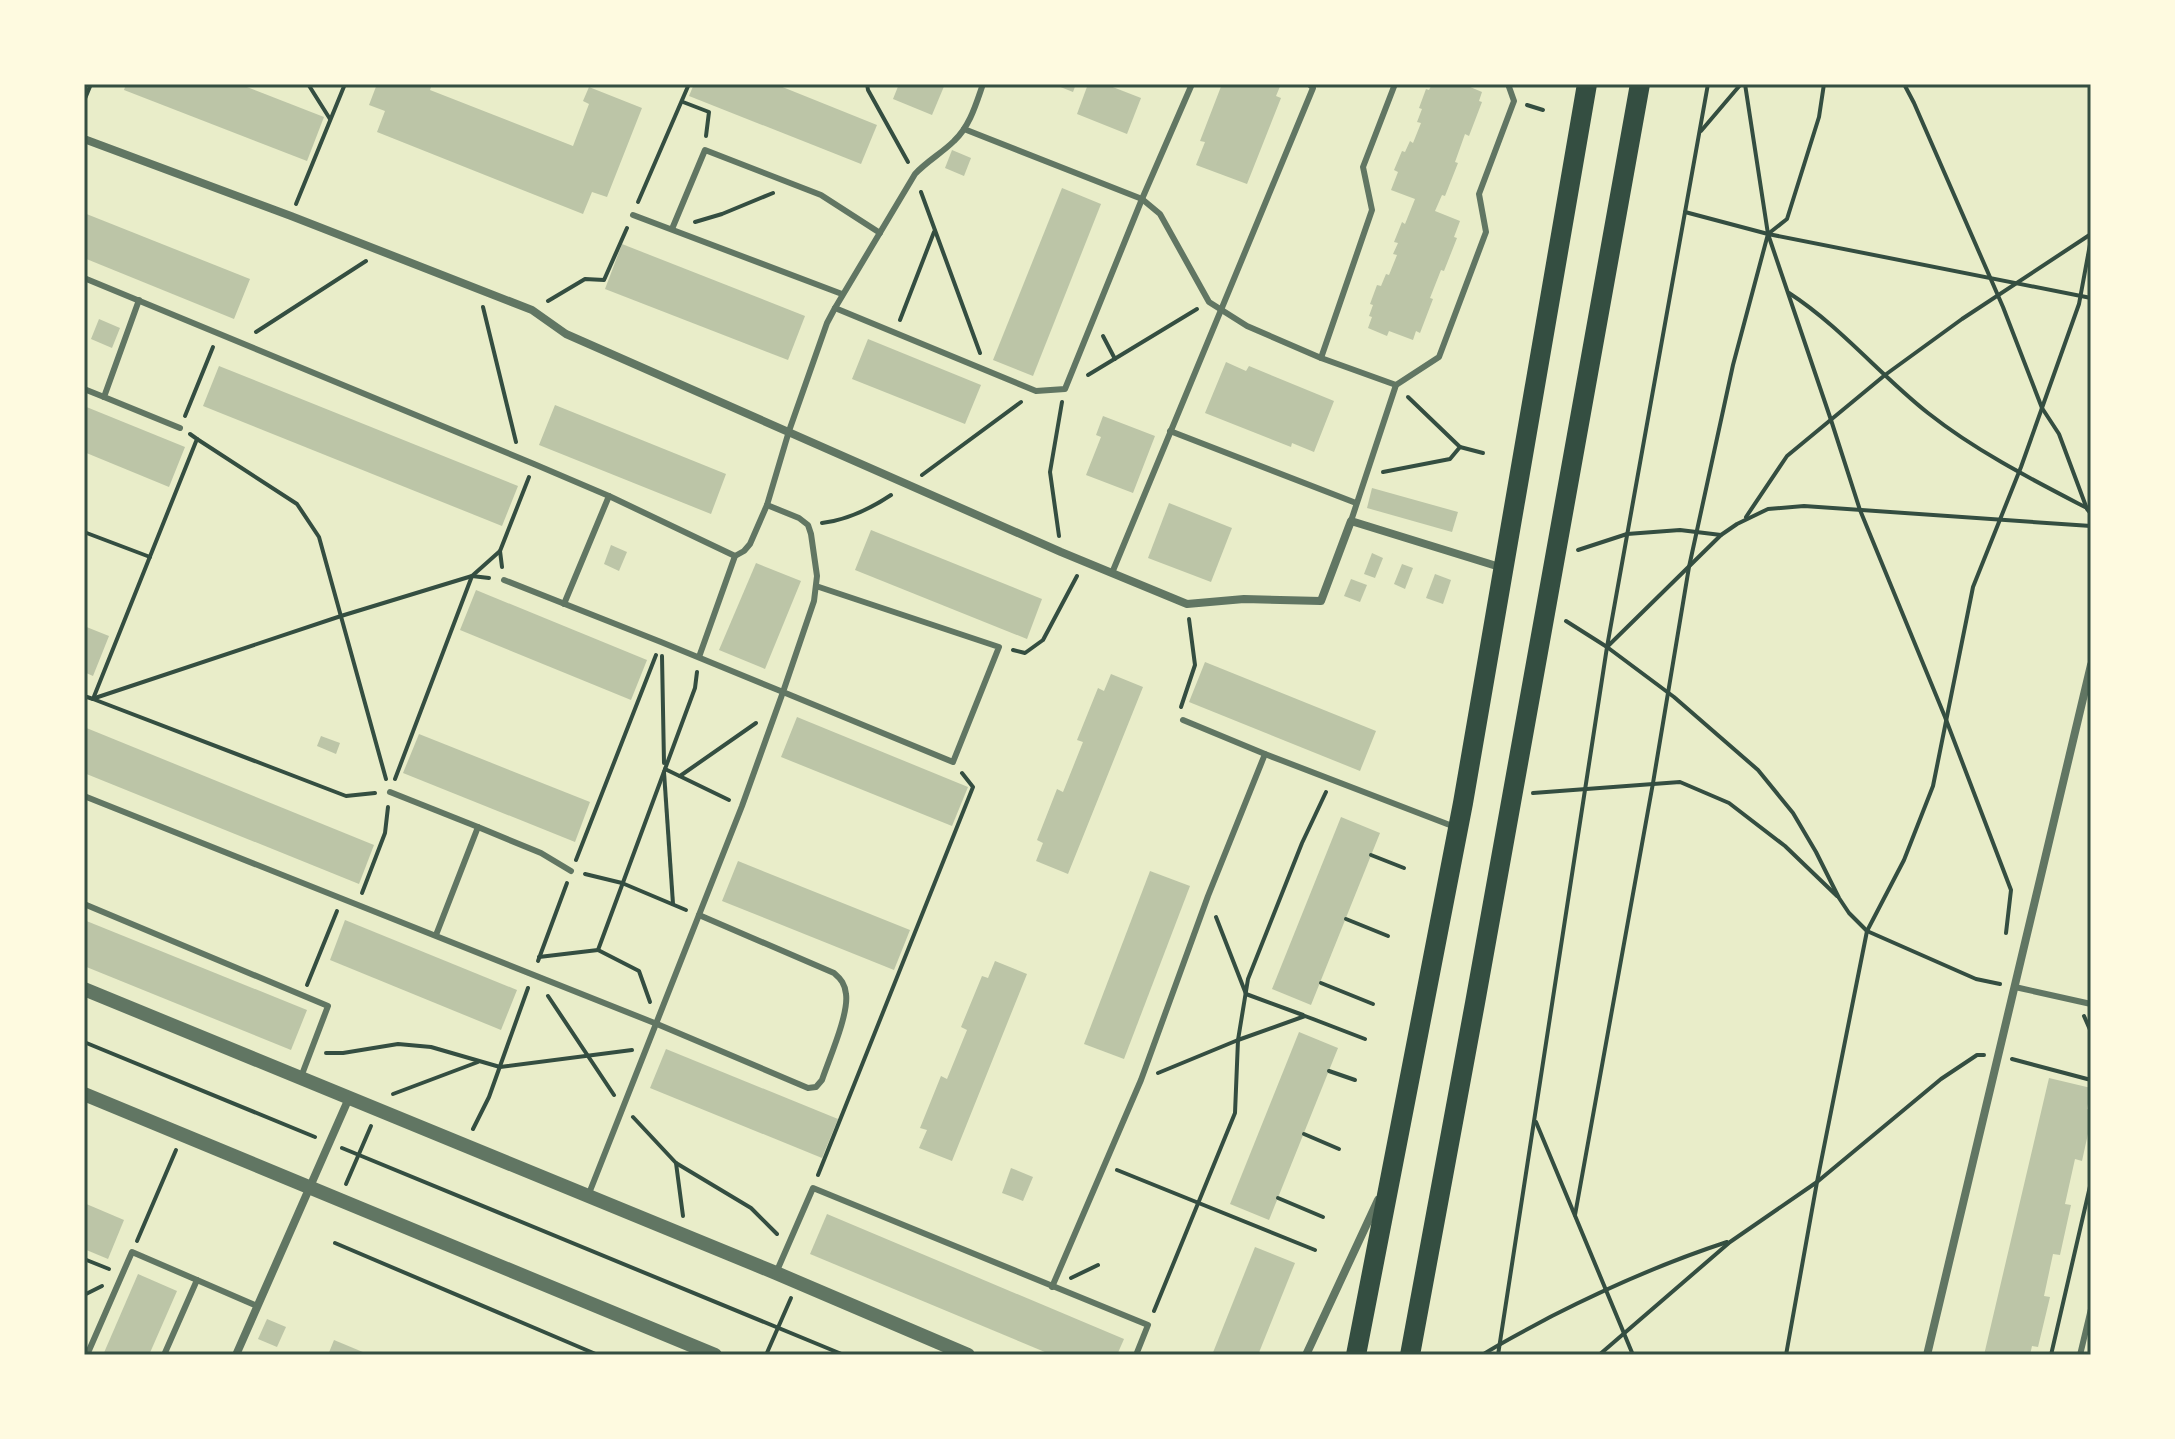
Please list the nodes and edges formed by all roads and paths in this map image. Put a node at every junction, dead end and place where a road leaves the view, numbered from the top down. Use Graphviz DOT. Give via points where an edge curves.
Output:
graph roads {
  1 [pos="91,84"];
  2 [pos="308,84"];
  3 [pos="345,84"];
  4 [pos="860,84"];
  5 [pos="983,84"];
  6 [pos="1192,84"];
  7 [pos="1309,84"];
  8 [pos="1395,84"];
  9 [pos="1508,84"];
  10 [pos="1587,84"];
  11 [pos="1640,84"];
  12 [pos="1708,84"];
  13 [pos="1743,84"];
  14 [pos="1824,84"];
  15 [pos="1904,84"];
  16 [pos="867,87"];
  17 [pos="84,101"];
  18 [pos="682,101"];
  19 [pos="331,120"];
  20 [pos="964,129"];
  21 [pos="1699,134"];
  22 [pos="84,139"];
  23 [pos="705,150"];
  24 [pos="915,174"];
  25 [pos="793,184"];
  26 [pos="1142,199"];
  27 [pos="1685,212"];
  28 [pos="633,215"];
  29 [pos="291,216"];
  30 [pos="672,229"];
  31 [pos="935,229"];
  32 [pos="880,233"];
  33 [pos="1768,234"];
  34 [pos="2091,237"];
  35 [pos="381,251"];
  36 [pos="84,278"];
  37 [pos="1990,278"];
  38 [pos="2019,284"];
  39 [pos="479,289"];
  40 [pos="1788,292"];
  41 [pos="842,294"];
  42 [pos="2080,296"];
  43 [pos="1998,297"];
  44 [pos="2091,298"];
  45 [pos="139,300"];
  46 [pos="1209,302"];
  47 [pos="835,308"];
  48 [pos="1223,310"];
  49 [pos="1094,318"];
  50 [pos="896,332"];
  51 [pos="218,333"];
  52 [pos="240,342"];
  53 [pos="1321,358"];
  54 [pos="1115,359"];
  55 [pos="986,370"];
  56 [pos="1885,375"];
  57 [pos="1396,385"];
  58 [pos="84,389"];
  59 [pos="1065,389"];
  60 [pos="1036,391"];
  61 [pos="104,397"];
  62 [pos="2042,408"];
  63 [pos="1831,420"];
  64 [pos="180,428"];
  65 [pos="789,431"];
  66 [pos="1170,431"];
  67 [pos="197,439"];
  68 [pos="1460,447"];
  69 [pos="1483,453"];
  70 [pos="520,458"];
  71 [pos="534,464"];
  72 [pos="2018,472"];
  73 [pos="1365,476"];
  74 [pos="908,485"];
  75 [pos="609,496"];
  76 [pos="1356,503"];
  77 [pos="767,505"];
  78 [pos="1860,510"];
  79 [pos="2089,511"];
  80 [pos="1745,519"];
  81 [pos="1999,519"];
  82 [pos="1351,521"];
  83 [pos="808,525"];
  84 [pos="2091,526"];
  85 [pos="84,532"];
  86 [pos="1696,532"];
  87 [pos="1627,534"];
  88 [pos="1721,535"];
  89 [pos="500,551"];
  90 [pos="1061,552"];
  91 [pos="735,556"];
  92 [pos="150,557"];
  93 [pos="1555,557"];
  94 [pos="1084,562"];
  95 [pos="1689,567"];
  96 [pos="1504,568"];
  97 [pos="1112,573"];
  98 [pos="472,576"];
  99 [pos="504,580"];
  100 [pos="816,586"];
  101 [pos="564,604"];
  102 [pos="1187,604"];
  103 [pos="1546,608"];
  104 [pos="341,616"];
  105 [pos="661,642"];
  106 [pos="999,647"];
  107 [pos="1607,647"];
  108 [pos="699,657"];
  109 [pos="2091,665"];
  110 [pos="783,692"];
  111 [pos="1667,692"];
  112 [pos="84,696"];
  113 [pos="93,699"];
  114 [pos="777,707"];
  115 [pos="1945,717"];
  116 [pos="1183,720"];
  117 [pos="1265,754"];
  118 [pos="953,762"];
  119 [pos="664,769"];
  120 [pos="680,776"];
  121 [pos="1332,779"];
  122 [pos="1653,783"];
  123 [pos="1585,788"];
  124 [pos="390,792"];
  125 [pos="1513,795"];
  126 [pos="84,796"];
  127 [pos="742,806"];
  128 [pos="478,827"];
  129 [pos="1458,828"];
  130 [pos="1371,855"];
  131 [pos="1404,868"];
  132 [pos="571,871"];
  133 [pos="622,883"];
  134 [pos="1208,896"];
  135 [pos="343,898"];
  136 [pos="1839,898"];
  137 [pos="84,904"];
  138 [pos="358,904"];
  139 [pos="673,904"];
  140 [pos="699,915"];
  141 [pos="1346,919"];
  142 [pos="1867,931"];
  143 [pos="2006,933"];
  144 [pos="436,935"];
  145 [pos="1388,936"];
  146 [pos="598,950"];
  147 [pos="539,957"];
  148 [pos="533,974"];
  149 [pos="1321,983"];
  150 [pos="1994,983"];
  151 [pos="2015,987"];
  152 [pos="84,989"];
  153 [pos="1246,994"];
  154 [pos="303,996"];
  155 [pos="1373,1004"];
  156 [pos="2091,1004"];
  157 [pos="1305,1016"];
  158 [pos="657,1024"];
  159 [pos="1365,1039"];
  160 [pos="1238,1040"];
  161 [pos="84,1042"];
  162 [pos="646,1049"];
  163 [pos="310,1052"];
  164 [pos="588,1055"];
  165 [pos="1977,1055"];
  166 [pos="1998,1055"];
  167 [pos="480,1061"];
  168 [pos="500,1067"];
  169 [pos="1329,1071"];
  170 [pos="301,1078"];
  171 [pos="1141,1080"];
  172 [pos="1355,1080"];
  173 [pos="2091,1080"];
  174 [pos="84,1094"];
  175 [pos="349,1098"];
  176 [pos="623,1108"];
  177 [pos="377,1110"];
  178 [pos="1535,1120"];
  179 [pos="471,1134"];
  180 [pos="1304,1134"];
  181 [pos="319,1139"];
  182 [pos="177,1148"];
  183 [pos="343,1149"];
  184 [pos="1339,1149"];
  185 [pos="358,1155"];
  186 [pos="676,1163"];
  187 [pos="1105,1165"];
  188 [pos="1393,1168"];
  189 [pos="1817,1182"];
  190 [pos="2091,1182"];
  191 [pos="310,1187"];
  192 [pos="813,1188"];
  193 [pos="588,1196"];
  194 [pos="1278,1198"];
  195 [pos="340,1199"];
  196 [pos="1198,1203"];
  197 [pos="1575,1215"];
  198 [pos="1323,1217"];
  199 [pos="684,1222"];
  200 [pos="1730,1242"];
  201 [pos="335,1243"];
  202 [pos="788,1245"];
  203 [pos="1315,1250"];
  204 [pos="132,1252"];
  205 [pos="84,1259"];
  206 [pos="776,1273"];
  207 [pos="122,1275"];
  208 [pos="197,1280"];
  209 [pos="1052,1287"];
  210 [pos="1606,1289"];
  211 [pos="792,1295"];
  212 [pos="257,1306"];
  213 [pos="2091,1309"];
  214 [pos="1148,1325"];
  215 [pos="778,1328"];
  216 [pos="1625,1333"];
  217 [pos="1500,1344"];
  218 [pos="87,1355"];
  219 [pos="164,1355"];
  220 [pos="236,1355"];
  221 [pos="598,1355"];
  222 [pos="715,1355"];
  223 [pos="766,1355"];
  224 [pos="844,1355"];
  225 [pos="968,1355"];
  226 [pos="1136,1355"];
  227 [pos="1306,1355"];
  228 [pos="1356,1355"];
  229 [pos="1410,1355"];
  230 [pos="1482,1355"];
  231 [pos="1498,1355"];
  232 [pos="1599,1355"];
  233 [pos="1633,1355"];
  234 [pos="1786,1355"];
  235 [pos="1927,1355"];
  236 [pos="2051,1355"];
  237 [pos="2080,1355"];
  1 -- 17 [label="path"];
  2 -- 19 [label="path"];
  3 -- 19 [label="path"];
  4 -- 16 [label="path"];
  5 -- 20 [label="lane"];
  6 -- 26 [label="lane"];
  7 -- 48 [label="lane" via="1313,88"];
  8 -- 53 [label="lane" via="1363,167 1372,210"];
  9 -- 57 [label="lane" via="1514,101 1479,194 1486,232 1439,357"];
  10 -- 96 [label="main road"];
  11 -- 93 [label="main road"];
  12 -- 21 [label="path"];
  13 -- 21 [label="path"];
  13 -- 33 [label="path"];
  14 -- 33 [label="path" via="1787,219"];
  15 -- 37 [label="path"];
  16 -- 24 [label="path"];
  18 -- 23 [label="path" via="709,112"];
  19 -- 29 [label="path"];
  20 -- 24 [label="lane"];
  20 -- 26 [label="lane"];
  21 -- 27 [label="path"];
  22 -- 29 [label="street"];
  23 -- 25 [label="lane"];
  23 -- 30 [label="lane"];
  24 -- 31 [label="path"];
  24 -- 32 [label="lane"];
  25 -- 30 [label="path"];
  25 -- 32 [label="lane" via="821,195"];
  26 -- 46 [label="lane" via="1160,214"];
  26 -- 49 [label="lane"];
  27 -- 33 [label="path"];
  27 -- 87 [label="path"];
  28 -- 30 [label="lane"];
  29 -- 35 [label="street"];
  30 -- 41 [label="lane"];
  31 -- 50 [label="path"];
  31 -- 55 [label="path"];
  32 -- 41 [label="lane"];
  33 -- 37 [label="path"];
  33 -- 40 [label="path"];
  33 -- 86 [label="path"];
  34 -- 38 [label="path"];
  34 -- 42 [label="path"];
  35 -- 39 [label="street"];
  35 -- 52 [label="path"];
  36 -- 45 [label="lane"];
  37 -- 38 [label="path"];
  37 -- 43 [label="path"];
  38 -- 42 [label="path"];
  38 -- 43 [label="path"];
  39 -- 65 [label="street" via="532,310 566,334"];
  39 -- 70 [label="path"];
  40 -- 56 [label="path"];
  40 -- 63 [label="path"];
  41 -- 47 [label="lane"];
  42 -- 44 [label="path"];
  42 -- 62 [label="path"];
  43 -- 56 [label="path"];
  43 -- 62 [label="path"];
  45 -- 51 [label="lane"];
  45 -- 61 [label="lane"];
  46 -- 48 [label="lane"];
  46 -- 54 [label="path"];
  47 -- 50 [label="lane"];
  47 -- 65 [label="lane"];
  48 -- 53 [label="lane"];
  48 -- 66 [label="lane"];
  49 -- 54 [label="path"];
  49 -- 59 [label="lane"];
  50 -- 55 [label="lane"];
  51 -- 52 [label="lane"];
  51 -- 64 [label="path"];
  52 -- 70 [label="lane"];
  53 -- 57 [label="lane"];
  54 -- 59 [label="path"];
  55 -- 60 [label="lane"];
  56 -- 63 [label="path"];
  56 -- 72 [label="path" via="1929,414"];
  57 -- 68 [label="path"];
  57 -- 73 [label="lane"];
  58 -- 61 [label="lane"];
  59 -- 60 [label="lane"];
  59 -- 90 [label="path" via="1050,472"];
  60 -- 74 [label="path"];
  61 -- 64 [label="lane"];
  62 -- 72 [label="path"];
  62 -- 79 [label="path" via="2059,434"];
  63 -- 78 [label="path"];
  63 -- 80 [label="path" via="1787,456"];
  64 -- 67 [label="path"];
  65 -- 74 [label="street"];
  65 -- 77 [label="lane"];
  66 -- 76 [label="lane"];
  66 -- 97 [label="lane"];
  67 -- 92 [label="path"];
  67 -- 104 [label="path" via="297,504 319,537"];
  68 -- 69 [label="path"];
  68 -- 73 [label="path" via="1450,459"];
  70 -- 71 [label="lane"];
  71 -- 75 [label="lane"];
  71 -- 89 [label="path"];
  72 -- 79 [label="path"];
  72 -- 81 [label="path"];
  73 -- 76 [label="lane"];
  74 -- 83 [label="path" via="854,515"];
  74 -- 90 [label="street"];
  75 -- 91 [label="lane"];
  75 -- 101 [label="lane"];
  76 -- 82 [label="lane"];
  77 -- 83 [label="lane"];
  77 -- 91 [label="lane" via="750,544"];
  78 -- 80 [label="path" via="1804,506 1768,509"];
  78 -- 81 [label="path"];
  78 -- 115 [label="path"];
  80 -- 88 [label="path"];
  81 -- 84 [label="path"];
  81 -- 115 [label="path" via="1973,587"];
  82 -- 96 [label="street"];
  82 -- 102 [label="street" via="1321,601"];
  83 -- 100 [label="lane"];
  85 -- 92 [label="path"];
  86 -- 87 [label="path"];
  86 -- 88 [label="path"];
  86 -- 95 [label="path"];
  87 -- 93 [label="path"];
  87 -- 107 [label="path"];
  88 -- 95 [label="path"];
  89 -- 98 [label="path"];
  89 -- 99 [label="path"];
  90 -- 94 [label="street"];
  91 -- 108 [label="lane"];
  92 -- 113 [label="path"];
  93 -- 103 [label="main road"];
  94 -- 97 [label="street"];
  94 -- 106 [label="path" via="1043,640 1025,653"];
  95 -- 107 [label="path"];
  95 -- 111 [label="path"];
  96 -- 129 [label="main road"];
  97 -- 102 [label="street"];
  98 -- 99 [label="path"];
  98 -- 104 [label="path"];
  98 -- 124 [label="path"];
  99 -- 101 [label="lane"];
  100 -- 106 [label="lane"];
  100 -- 110 [label="lane"];
  101 -- 105 [label="lane"];
  102 -- 116 [label="path" via="1195,665 1181,706"];
  103 -- 107 [label="path"];
  103 -- 125 [label="main road"];
  104 -- 113 [label="path"];
  104 -- 124 [label="path"];
  105 -- 108 [label="lane"];
  105 -- 119 [label="path"];
  105 -- 132 [label="path"];
  106 -- 118 [label="lane"];
  107 -- 111 [label="path"];
  107 -- 123 [label="path"];
  108 -- 110 [label="lane"];
  108 -- 119 [label="path" via="695,688"];
  109 -- 151 [label="street"];
  110 -- 114 [label="lane"];
  110 -- 118 [label="lane"];
  111 -- 122 [label="path"];
  111 -- 136 [label="path" via="1758,770 1793,813"];
  112 -- 113 [label="path"];
  113 -- 124 [label="path" via="346,796"];
  114 -- 120 [label="path"];
  114 -- 127 [label="lane"];
  115 -- 142 [label="path" via="1933,786 1904,860"];
  115 -- 143 [label="path" via="2011,890"];
  116 -- 117 [label="lane"];
  117 -- 121 [label="lane"];
  117 -- 134 [label="lane"];
  118 -- 192 [label="path" via="973,787"];
  119 -- 120 [label="path"];
  119 -- 133 [label="path"];
  119 -- 139 [label="path"];
  120 -- 127 [label="path"];
  121 -- 129 [label="lane"];
  121 -- 153 [label="path" via="1302,843"];
  122 -- 123 [label="path"];
  122 -- 136 [label="path" via="1680,782 1729,803 1785,846"];
  122 -- 197 [label="path"];
  123 -- 125 [label="path"];
  123 -- 178 [label="path"];
  124 -- 128 [label="lane"];
  124 -- 138 [label="path" via="385,833"];
  125 -- 229 [label="main road"];
  126 -- 135 [label="lane"];
  127 -- 140 [label="lane"];
  128 -- 132 [label="lane"];
  128 -- 144 [label="lane"];
  129 -- 188 [label="main road"];
  130 -- 131 [label="path"];
  132 -- 133 [label="path"];
  132 -- 147 [label="path"];
  133 -- 139 [label="path"];
  133 -- 146 [label="path"];
  134 -- 153 [label="path"];
  134 -- 171 [label="lane"];
  135 -- 138 [label="lane"];
  135 -- 154 [label="path"];
  136 -- 142 [label="path"];
  137 -- 154 [label="lane"];
  138 -- 144 [label="lane"];
  139 -- 140 [label="path"];
  140 -- 158 [label="lane"];
  140 -- 158 [label="lane" via="841,979 847,1004 822,1080 808,1088"];
  141 -- 145 [label="path"];
  142 -- 150 [label="path"];
  142 -- 189 [label="path"];
  144 -- 148 [label="lane"];
  146 -- 147 [label="path"];
  146 -- 158 [label="path" via="639,971"];
  147 -- 148 [label="path"];
  148 -- 158 [label="lane"];
  148 -- 164 [label="path"];
  148 -- 168 [label="path"];
  149 -- 155 [label="path"];
  151 -- 156 [label="lane"];
  151 -- 166 [label="street"];
  152 -- 170 [label="street"];
  153 -- 157 [label="path"];
  153 -- 160 [label="path"];
  154 -- 163 [label="lane" via="328,1006"];
  157 -- 159 [label="path"];
  157 -- 160 [label="path"];
  158 -- 162 [label="lane"];
  160 -- 171 [label="path"];
  160 -- 196 [label="path" via="1235,1113"];
  161 -- 181 [label="path"];
  162 -- 164 [label="path"];
  162 -- 176 [label="lane"];
  163 -- 167 [label="path" via="398,1044"];
  163 -- 170 [label="lane"];
  164 -- 168 [label="path"];
  164 -- 176 [label="path"];
  165 -- 189 [label="path"];
  166 -- 173 [label="path"];
  166 -- 235 [label="street"];
  167 -- 168 [label="path"];
  167 -- 177 [label="path" via="382,1098"];
  168 -- 179 [label="path"];
  169 -- 172 [label="path"];
  170 -- 175 [label="street"];
  171 -- 187 [label="lane"];
  174 -- 191 [label="street"];
  175 -- 177 [label="street"];
  175 -- 191 [label="street"];
  176 -- 186 [label="path"];
  176 -- 193 [label="lane"];
  177 -- 185 [label="path"];
  177 -- 193 [label="street"];
  178 -- 197 [label="path"];
  178 -- 217 [label="path"];
  180 -- 184 [label="path"];
  182 -- 204 [label="path"];
  183 -- 185 [label="path"];
  185 -- 195 [label="path"];
  185 -- 215 [label="path"];
  186 -- 199 [label="path"];
  186 -- 202 [label="path" via="751,1208"];
  187 -- 196 [label="path"];
  187 -- 209 [label="lane"];
  188 -- 227 [label="street"];
  188 -- 228 [label="main road"];
  189 -- 200 [label="path"];
  189 -- 234 [label="path"];
  190 -- 236 [label="path"];
  191 -- 195 [label="street"];
  191 -- 212 [label="street"];
  192 -- 202 [label="lane"];
  192 -- 209 [label="lane"];
  193 -- 206 [label="street"];
  194 -- 198 [label="path"];
  195 -- 222 [label="street"];
  196 -- 203 [label="path"];
  196 -- 214 [label="path"];
  197 -- 210 [label="path"];
  200 -- 210 [label="path"];
  200 -- 216 [label="path"];
  201 -- 221 [label="path"];
  202 -- 206 [label="lane"];
  204 -- 207 [label="lane"];
  204 -- 208 [label="lane"];
  205 -- 207 [label="path"];
  206 -- 225 [label="street"];
  207 -- 218 [label="lane"];
  208 -- 212 [label="lane"];
  208 -- 219 [label="lane"];
  209 -- 214 [label="lane"];
  210 -- 216 [label="path"];
  210 -- 217 [label="path"];
  211 -- 215 [label="path"];
  212 -- 220 [label="street"];
  213 -- 237 [label="lane"];
  214 -- 226 [label="lane"];
  215 -- 223 [label="path"];
  215 -- 224 [label="path"];
  216 -- 232 [label="path"];
  216 -- 233 [label="path"];
  217 -- 230 [label="path"];
  217 -- 231 [label="path"];
}
